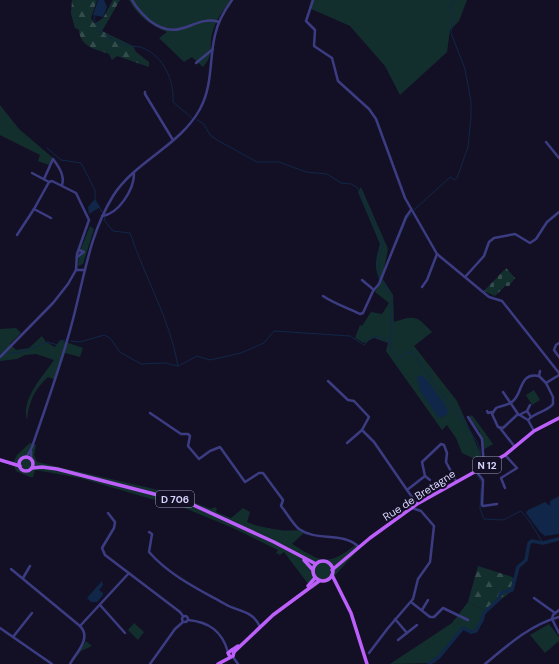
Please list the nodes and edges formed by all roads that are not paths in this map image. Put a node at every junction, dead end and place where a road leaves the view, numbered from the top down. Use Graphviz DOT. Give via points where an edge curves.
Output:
graph roads {
  1 [pos="132,0"];
  2 [pos="232,0"];
  3 [pos="313,0"];
  4 [pos="219,22"];
  5 [pos="213,49"];
  6 [pos="196,63"];
  7 [pos="145,92"];
  8 [pos="173,140"];
  9 [pos="546,142"];
  10 [pos="559,158"];
  11 [pos="32,173"];
  12 [pos="134,173"];
  13 [pos="44,180"];
  14 [pos="49,182"];
  15 [pos="62,185"];
  16 [pos="34,209"];
  17 [pos="411,210"];
  18 [pos="559,212"];
  19 [pos="102,216"];
  20 [pos="51,218"];
  21 [pos="17,235"];
  22 [pos="78,250"];
  23 [pos="437,254"];
  24 [pos="77,257"];
  25 [pos="76,270"];
  26 [pos="85,270"];
  27 [pos="465,277"];
  28 [pos="362,280"];
  29 [pos="422,287"];
  30 [pos="374,290"];
  31 [pos="323,296"];
  32 [pos="559,343"];
  33 [pos="0,357"];
  34 [pos="559,357"];
  35 [pos="540,371"];
  36 [pos="559,373"];
  37 [pos="539,376"];
  38 [pos="328,381"];
  39 [pos="546,383"];
  40 [pos="503,392"];
  41 [pos="510,403"];
  42 [pos="530,405"];
  43 [pos="486,411"];
  44 [pos="526,411"];
  45 [pos="492,412"];
  46 [pos="150,413"];
  47 [pos="519,414"];
  48 [pos="468,417"];
  49 [pos="531,417"];
  50 [pos="559,418"];
  51 [pos="528,420"];
  52 [pos="500,428"];
  53 [pos="362,430"];
  54 [pos="534,431"];
  55 [pos="347,443"];
  56 [pos="32,447"];
  57 [pos="515,447"];
  58 [pos="505,454"];
  59 [pos="26,458"];
  60 [pos="0,460"];
  61 [pos="5,461"];
  62 [pos="20,461"];
  63 [pos="32,461"];
  64 [pos="20,466"];
  65 [pos="484,466"];
  66 [pos="42,467"];
  67 [pos="32,468"];
  68 [pos="476,470"];
  69 [pos="425,476"];
  70 [pos="430,480"];
  71 [pos="456,481"];
  72 [pos="505,488"];
  73 [pos="407,490"];
  74 [pos="417,504"];
  75 [pos="497,504"];
  76 [pos="411,508"];
  77 [pos="108,513"];
  78 [pos="149,532"];
  79 [pos="359,547"];
  80 [pos="352,553"];
  81 [pos="299,556"];
  82 [pos="316,564"];
  83 [pos="329,564"];
  84 [pos="30,566"];
  85 [pos="11,569"];
  86 [pos="313,570"];
  87 [pos="332,570"];
  88 [pos="129,573"];
  89 [pos="332,575"];
  90 [pos="23,578"];
  91 [pos="315,578"];
  92 [pos="327,580"];
  93 [pos="319,581"];
  94 [pos="339,589"];
  95 [pos="534,598"];
  96 [pos="428,600"];
  97 [pos="411,602"];
  98 [pos="100,605"];
  99 [pos="422,610"];
  100 [pos="559,610"];
  101 [pos="555,612"];
  102 [pos="32,614"];
  103 [pos="183,616"];
  104 [pos="559,617"];
  105 [pos="395,619"];
  106 [pos="552,619"];
  107 [pos="188,620"];
  108 [pos="468,620"];
  109 [pos="183,622"];
  110 [pos="417,625"];
  111 [pos="80,626"];
  112 [pos="260,626"];
  113 [pos="0,628"];
  114 [pos="125,633"];
  115 [pos="407,633"];
  116 [pos="559,633"];
  117 [pos="13,637"];
  118 [pos="398,640"];
  119 [pos="363,652"];
  120 [pos="231,653"];
  121 [pos="369,653"];
  122 [pos="366,661"];
  123 [pos="219,663"];
  124 [pos="52,664"];
  125 [pos="70,664"];
  126 [pos="150,664"];
  127 [pos="238,664"];
  128 [pos="362,664"];
  129 [pos="485,664"];
  1 -- 4 [label="street" via="140,13 167,30 208,21"];
  2 -- 4 [label="street"];
  3 -- 17 [label="street" via="306,21 315,30 314,46 332,58 338,81 369,109 376,119"];
  4 -- 5 [label="street"];
  5 -- 6 [label="street"];
  5 -- 8 [label="street" via="206,97 194,119"];
  7 -- 8 [label="street"];
  8 -- 12 [label="street"];
  9 -- 10 [label="street"];
  11 -- 13 [label="street"];
  12 -- 19 [label="street" via="114,194"];
  12 -- 19 [label="street" via="121,207"];
  13 -- 14 [label="street"];
  13 -- 15 [label="street" via="53,159 61,171"];
  14 -- 15 [label="street"];
  14 -- 16 [label="street"];
  15 -- 22 [label="street" via="76,193 89,220"];
  16 -- 20 [label="street"];
  16 -- 21 [label="street"];
  17 -- 23 [label="street"];
  17 -- 30 [label="street" via="406,216 379,284"];
  18 -- 27 [label="street" via="530,243 515,234 494,238 487,246 484,256"];
  19 -- 26 [label="street"];
  22 -- 24 [label="street"];
  22 -- 24 [label="street" via="84,252"];
  23 -- 27 [label="street"];
  23 -- 29 [label="street"];
  24 -- 25 [label="street"];
  25 -- 26 [label="street"];
  25 -- 33 [label="street" via="53,302"];
  26 -- 56 [label="street" via="67,341"];
  27 -- 36 [label="street" via="489,297 502,300"];
  28 -- 30 [label="street"];
  30 -- 31 [label="street" via="361,314 335,304"];
  32 -- 34 [label="street" via="554,350"];
  35 -- 37 [label="street"];
  36 -- 39 [label="street"];
  37 -- 39 [label="street"];
  37 -- 41 [label="street" via="532,375 523,382 517,397"];
  38 -- 53 [label="street" via="348,400 354,401 369,417"];
  39 -- 49 [label="street" via="553,397 553,404"];
  40 -- 41 [label="street"];
  41 -- 45 [label="street" via="497,407"];
  41 -- 47 [label="street"];
  42 -- 44 [label="street"];
  43 -- 45 [label="street"];
  44 -- 47 [label="street"];
  44 -- 49 [label="street"];
  45 -- 52 [label="street"];
  46 -- 79 [label="street" via="181,434 188,434 188,446 198,458 220,447 245,482 263,473 283,500 281,506 298,528 324,537 346,538"];
  47 -- 51 [label="street"];
  47 -- 52 [label="street" via="505,427"];
  48 -- 65 [label="street" via="482,439"];
  49 -- 51 [label="street"];
  50 -- 54 [label="main road, Rue de Bretagne / N 12"];
  51 -- 54 [label="street"];
  52 -- 57 [label="street"];
  53 -- 55 [label="street"];
  53 -- 73 [label="street" via="374,442"];
  54 -- 57 [label="main road, Rue de Bretagne / N 12"];
  56 -- 59 [label="street"];
  56 -- 63 [label="street"];
  57 -- 58 [label="main road, Rue de Bretagne / N 12"];
  58 -- 65 [label="main road, Rue de Bretagne / N 12"];
  58 -- 72 [label="street" via="517,468 502,478"];
  59 -- 62 [label="main road"];
  59 -- 63 [label="main road"];
  60 -- 61 [label="main road"];
  61 -- 62 [label="main road"];
  61 -- 64 [label="main road"];
  62 -- 64 [label="main road"];
  63 -- 66 [label="main road, D 706"];
  63 -- 67 [label="main road"];
  64 -- 67 [label="main road" via="26,471"];
  65 -- 68 [label="main road, Rue de Bretagne / N 12"];
  66 -- 67 [label="main road, D 706"];
  66 -- 81 [label="main road, D 706" via="184,502 274,542"];
  68 -- 71 [label="main road, Rue de Bretagne / N 12"];
  68 -- 75 [label="street" via="483,480 482,505"];
  69 -- 70 [label="street"];
  69 -- 71 [label="street" via="422,462 439,445 443,445 447,452 446,462"];
  69 -- 73 [label="street"];
  71 -- 74 [label="main road, Rue de Bretagne / N 12"];
  73 -- 74 [label="street"];
  74 -- 76 [label="main road, Rue de Bretagne / N 12"];
  76 -- 79 [label="main road, Rue de Bretagne / N 12"];
  76 -- 97 [label="street" via="419,509 434,526 430,562 418,579"];
  77 -- 88 [label="street" via="115,522 114,528 102,548 105,555"];
  78 -- 112 [label="street" via="152,533 149,552 164,568 228,606 248,612"];
  79 -- 80 [label="main road, Rue de Bretagne / N 12"];
  80 -- 83 [label="main road, Rue de Bretagne / N 12" via="336,563"];
  80 -- 87 [label="main road, Rue de Bretagne / N 12"];
  81 -- 82 [label="main road, D 706"];
  81 -- 86 [label="main road, D 706"];
  82 -- 83 [label="main road"];
  82 -- 86 [label="main road"];
  83 -- 87 [label="main road"];
  84 -- 90 [label="street"];
  85 -- 90 [label="street"];
  86 -- 91 [label="main road"];
  87 -- 89 [label="main road"];
  88 -- 98 [label="street"];
  88 -- 103 [label="street"];
  89 -- 92 [label="main road"];
  89 -- 94 [label="main road"];
  90 -- 111 [label="street"];
  91 -- 93 [label="main road"];
  91 -- 112 [label="main road"];
  92 -- 93 [label="main road"];
  92 -- 94 [label="main road"];
  93 -- 112 [label="main road"];
  94 -- 119 [label="main road" via="351,613"];
  95 -- 101 [label="street"];
  96 -- 99 [label="street"];
  97 -- 99 [label="street"];
  97 -- 105 [label="street"];
  98 -- 111 [label="street"];
  98 -- 114 [label="street"];
  99 -- 108 [label="street" via="432,618 443,608"];
  100 -- 101 [label="street"];
  101 -- 106 [label="street"];
  102 -- 117 [label="street"];
  103 -- 107 [label="street"];
  103 -- 109 [label="street"];
  104 -- 106 [label="street"];
  105 -- 115 [label="street"];
  105 -- 121 [label="street"];
  106 -- 116 [label="street"];
  106 -- 129 [label="street" via="520,636"];
  107 -- 109 [label="street"];
  107 -- 120 [label="street" via="209,624"];
  109 -- 126 [label="street"];
  110 -- 115 [label="street"];
  111 -- 125 [label="street" via="84,630 85,638"];
  112 -- 120 [label="main road"];
  113 -- 117 [label="street"];
  115 -- 118 [label="street"];
  117 -- 124 [label="street"];
  119 -- 121 [label="street"];
  119 -- 122 [label="main road"];
  120 -- 123 [label="main road"];
  120 -- 127 [label="street"];
  121 -- 122 [label="street"];
  122 -- 128 [label="street"];
}
